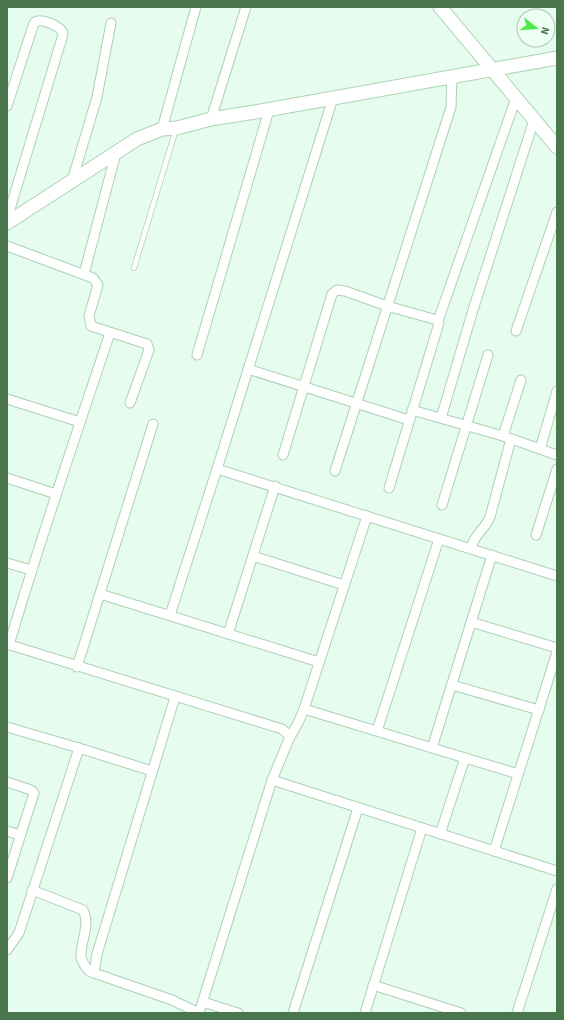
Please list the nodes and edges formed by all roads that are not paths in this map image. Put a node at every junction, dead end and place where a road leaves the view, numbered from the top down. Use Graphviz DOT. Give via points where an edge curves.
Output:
graph roads {
  1 [pos="246,7"];
  2 [pos="440,7"];
  3 [pos="193,8"];
  4 [pos="111,23"];
  5 [pos="557,58"];
  6 [pos="491,69"];
  7 [pos="452,76"];
  8 [pos="333,98"];
  9 [pos="516,98"];
  10 [pos="7,106"];
  11 [pos="269,110"];
  12 [pos="211,118"];
  13 [pos="534,120"];
  14 [pos="177,128"];
  15 [pos="162,129"];
  16 [pos="557,147"];
  17 [pos="116,153"];
  18 [pos="72,181"];
  19 [pos="557,212"];
  20 [pos="7,219"];
  21 [pos="7,223"];
  22 [pos="7,246"];
  23 [pos="134,268"];
  24 [pos="84,274"];
  25 [pos="387,306"];
  26 [pos="438,321"];
  27 [pos="516,331"];
  28 [pos="110,333"];
  29 [pos="197,355"];
  30 [pos="488,355"];
  31 [pos="248,369"];
  32 [pos="521,380"];
  33 [pos="305,387"];
  34 [pos="557,391"];
  35 [pos="7,399"];
  36 [pos="130,403"];
  37 [pos="356,404"];
  38 [pos="412,410"];
  39 [pos="441,418"];
  40 [pos="409,420"];
  41 [pos="80,422"];
  42 [pos="153,424"];
  43 [pos="466,425"];
  44 [pos="507,437"];
  45 [pos="540,449"];
  46 [pos="283,455"];
  47 [pos="557,455"];
  48 [pos="218,469"];
  49 [pos="557,469"];
  50 [pos="335,470"];
  51 [pos="7,478"];
  52 [pos="275,486"];
  53 [pos="388,488"];
  54 [pos="56,494"];
  55 [pos="442,505"];
  56 [pos="367,516"];
  57 [pos="536,535"];
  58 [pos="439,539"];
  59 [pos="470,548"];
  60 [pos="492,555"];
  61 [pos="253,556"];
  62 [pos="7,563"];
  63 [pos="31,570"];
  64 [pos="557,576"];
  65 [pos="344,585"];
  66 [pos="100,594"];
  67 [pos="170,615"];
  68 [pos="471,622"];
  69 [pos="228,634"];
  70 [pos="8,645"];
  71 [pos="557,648"];
  72 [pos="557,652"];
  73 [pos="319,662"];
  74 [pos="77,666"];
  75 [pos="452,685"];
  76 [pos="175,697"];
  77 [pos="304,709"];
  78 [pos="539,710"];
  79 [pos="7,727"];
  80 [pos="377,731"];
  81 [pos="289,739"];
  82 [pos="79,748"];
  83 [pos="432,748"];
  84 [pos="465,758"];
  85 [pos="152,770"];
  86 [pos="518,774"];
  87 [pos="272,780"];
  88 [pos="7,782"];
  89 [pos="358,808"];
  90 [pos="422,828"];
  91 [pos="7,831"];
  92 [pos="440,834"];
  93 [pos="20,835"];
  94 [pos="494,851"];
  95 [pos="557,871"];
  96 [pos="7,878"];
  97 [pos="557,889"];
  98 [pos="32,890"];
  99 [pos="7,950"];
  100 [pos="94,973"];
  101 [pos="373,985"];
  102 [pos="203,1002"];
  103 [pos="199,1013"];
  104 [pos="238,1013"];
  105 [pos="293,1013"];
  106 [pos="364,1013"];
  107 [pos="461,1013"];
  108 [pos="517,1013"];
  1 -- 12 [label="street"];
  2 -- 6 [label="street"];
  3 -- 15 [label="street"];
  4 -- 18 [label="street" via="97,97"];
  5 -- 6 [label="street"];
  6 -- 7 [label="street"];
  6 -- 9 [label="street"];
  7 -- 8 [label="street"];
  7 -- 25 [label="street" via="451,106"];
  8 -- 11 [label="street"];
  8 -- 31 [label="street"];
  9 -- 13 [label="street"];
  9 -- 26 [label="street"];
  10 -- 20 [label="street" via="35,22 41,20 59,27 63,33 62,38"];
  11 -- 12 [label="street"];
  11 -- 29 [label="street"];
  12 -- 14 [label="street"];
  13 -- 16 [label="street"];
  13 -- 39 [label="street"];
  14 -- 15 [label="street"];
  14 -- 23 [label="lane"];
  15 -- 17 [label="street" via="137,139"];
  17 -- 18 [label="street"];
  17 -- 24 [label="street"];
  18 -- 21 [label="street"];
  19 -- 27 [label="street"];
  22 -- 24 [label="street"];
  24 -- 28 [label="street" via="93,278 98,285 89,316 91,326"];
  25 -- 26 [label="street"];
  25 -- 33 [label="street" via="345,291 337,290 332,294"];
  25 -- 37 [label="street"];
  26 -- 38 [label="street"];
  28 -- 36 [label="street" via="143,342 149,347"];
  28 -- 41 [label="street"];
  30 -- 43 [label="street"];
  31 -- 33 [label="street"];
  31 -- 48 [label="street"];
  32 -- 44 [label="street"];
  33 -- 37 [label="street"];
  33 -- 46 [label="street"];
  34 -- 45 [label="street"];
  35 -- 41 [label="street"];
  37 -- 40 [label="street"];
  37 -- 50 [label="street"];
  38 -- 39 [label="street"];
  38 -- 40 [label="street"];
  39 -- 43 [label="street"];
  40 -- 53 [label="street"];
  41 -- 54 [label="street"];
  42 -- 66 [label="street"];
  43 -- 44 [label="street"];
  43 -- 55 [label="street"];
  44 -- 45 [label="street"];
  44 -- 59 [label="street" via="490,517 476,535"];
  45 -- 47 [label="street"];
  48 -- 52 [label="street"];
  48 -- 67 [label="street"];
  49 -- 57 [label="street"];
  51 -- 54 [label="street"];
  52 -- 56 [label="street"];
  52 -- 61 [label="street"];
  54 -- 63 [label="street"];
  56 -- 58 [label="street"];
  56 -- 65 [label="street"];
  58 -- 59 [label="street"];
  58 -- 80 [label="street"];
  59 -- 60 [label="street"];
  60 -- 64 [label="street"];
  60 -- 68 [label="street"];
  61 -- 65 [label="street"];
  61 -- 69 [label="street"];
  62 -- 63 [label="street"];
  63 -- 70 [label="street"];
  65 -- 73 [label="street"];
  66 -- 67 [label="street"];
  66 -- 74 [label="street"];
  67 -- 69 [label="street"];
  68 -- 71 [label="street"];
  68 -- 75 [label="street"];
  69 -- 73 [label="street"];
  70 -- 74 [label="street"];
  72 -- 78 [label="street"];
  73 -- 77 [label="street"];
  74 -- 76 [label="street"];
  75 -- 78 [label="street"];
  75 -- 83 [label="street"];
  76 -- 81 [label="street" via="282,729 287,732"];
  76 -- 85 [label="street"];
  77 -- 80 [label="street"];
  77 -- 81 [label="street"];
  78 -- 86 [label="street"];
  79 -- 82 [label="street"];
  80 -- 83 [label="street"];
  81 -- 87 [label="street"];
  82 -- 85 [label="street"];
  82 -- 98 [label="street"];
  83 -- 84 [label="street"];
  84 -- 86 [label="street"];
  84 -- 92 [label="street"];
  85 -- 100 [label="street" via="97,954"];
  86 -- 94 [label="street"];
  87 -- 89 [label="street"];
  87 -- 102 [label="street"];
  88 -- 93 [label="street" via="34,792"];
  89 -- 90 [label="street"];
  89 -- 105 [label="street"];
  90 -- 92 [label="street"];
  90 -- 101 [label="street"];
  91 -- 93 [label="street"];
  92 -- 94 [label="street"];
  93 -- 96 [label="street"];
  94 -- 95 [label="street"];
  97 -- 108 [label="street"];
  98 -- 99 [label="street" via="18,933"];
  98 -- 100 [label="street" via="83,910 86,918 81,957 83,964"];
  100 -- 103 [label="street" via="172,1000"];
  101 -- 106 [label="street"];
  101 -- 107 [label="street"];
  102 -- 103 [label="street"];
  102 -- 104 [label="street"];
}
